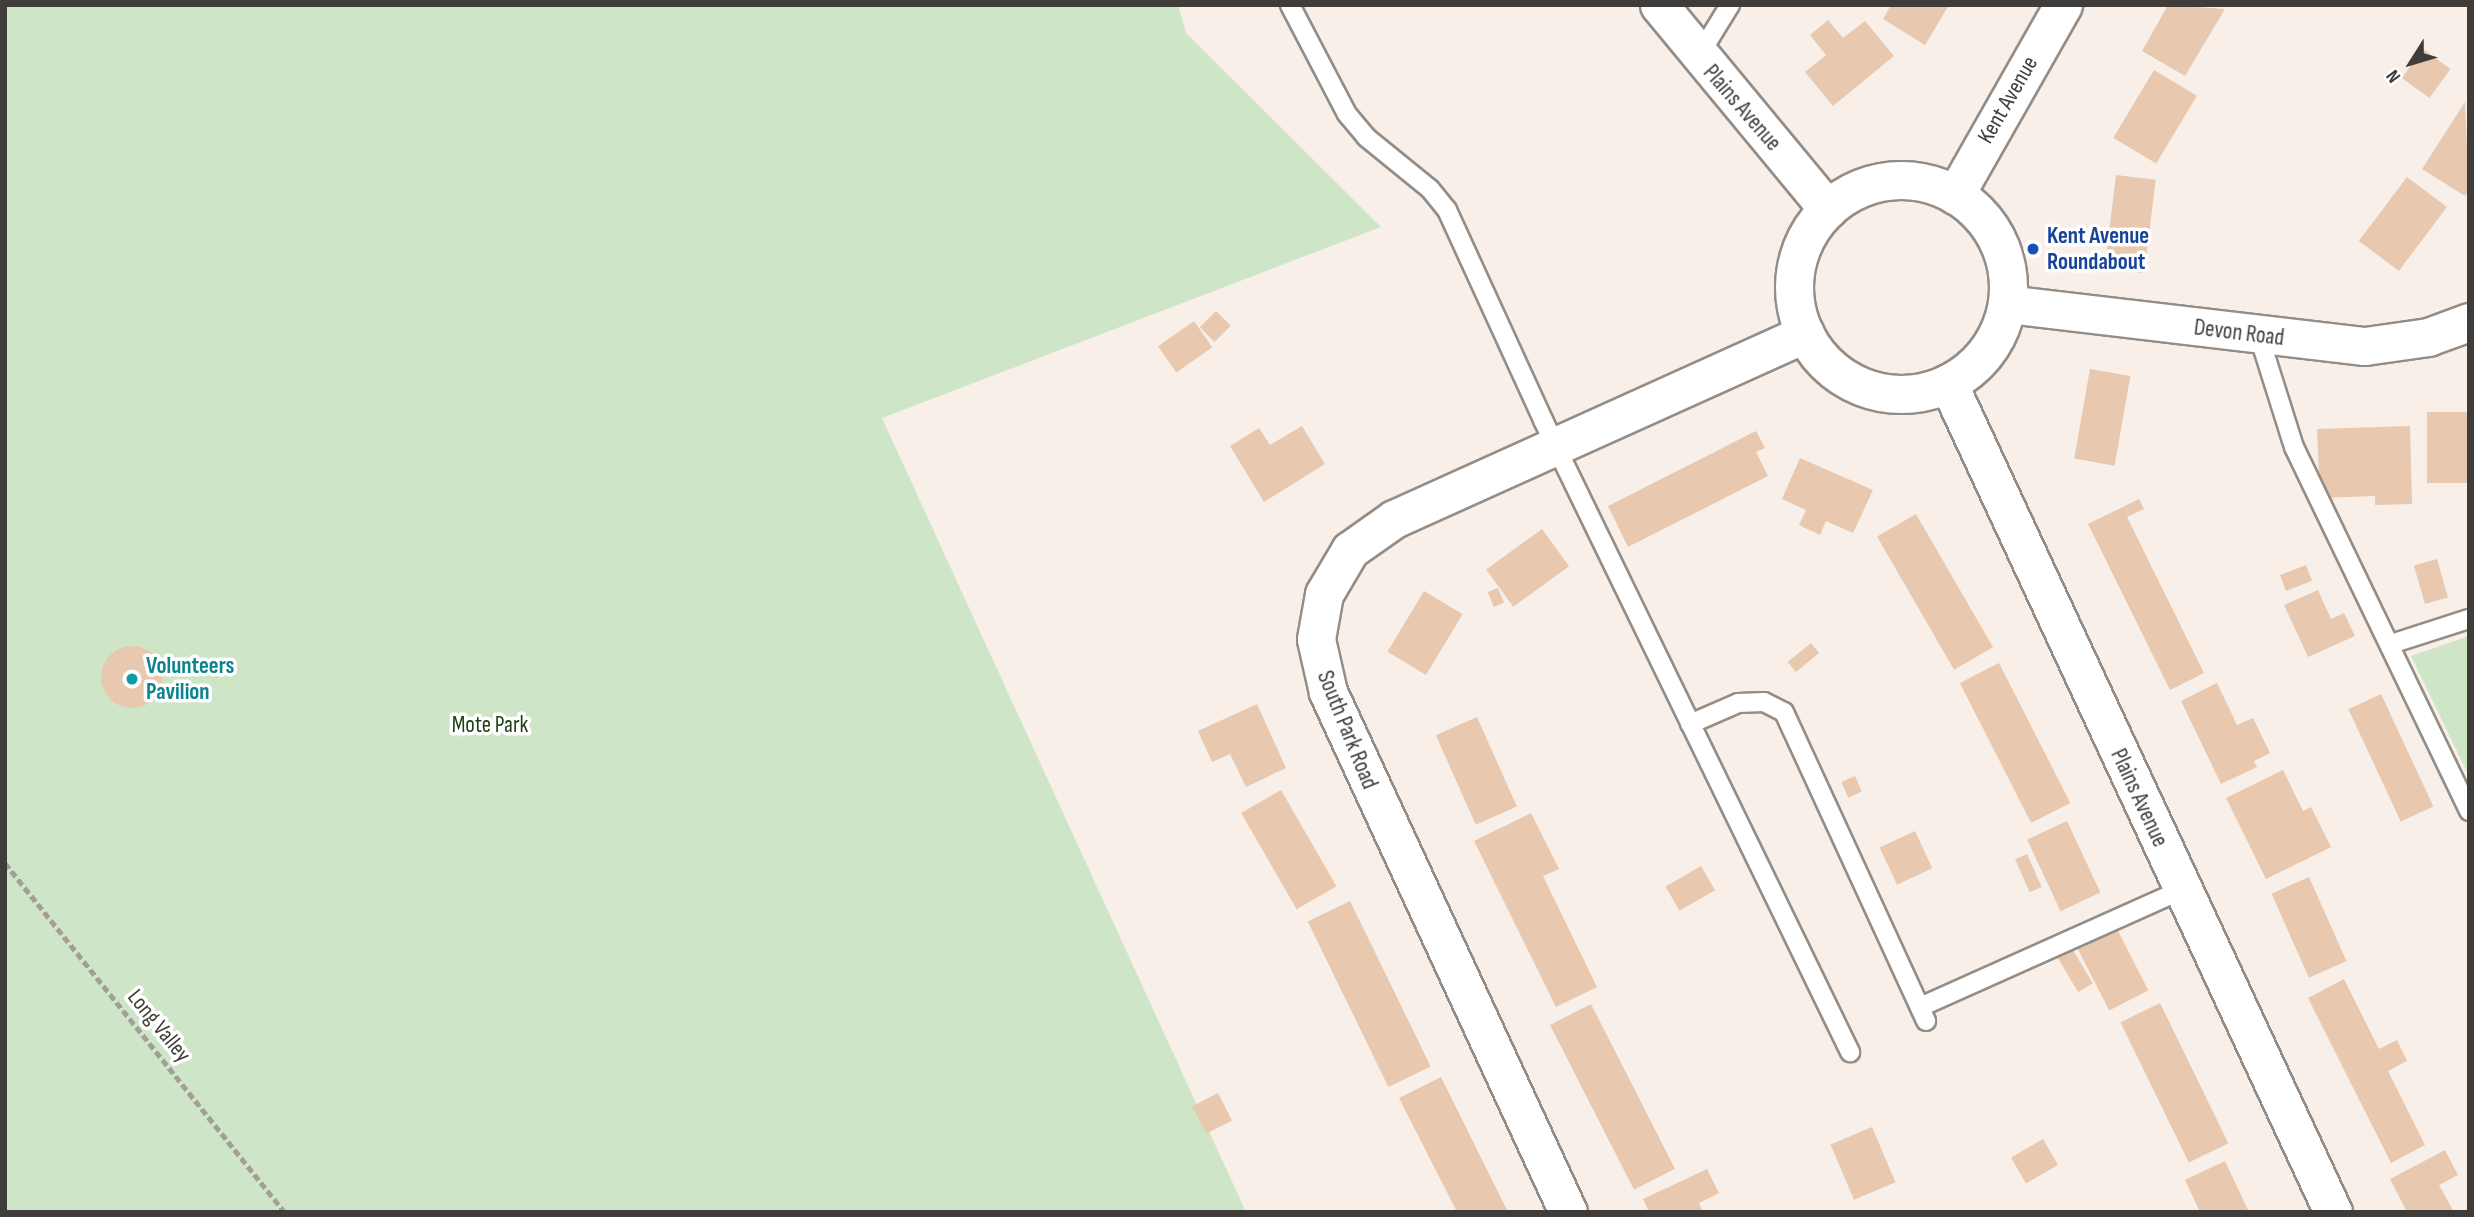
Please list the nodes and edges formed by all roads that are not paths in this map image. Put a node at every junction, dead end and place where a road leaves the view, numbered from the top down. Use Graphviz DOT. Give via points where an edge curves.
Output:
graph roads {
  1 [pos="1290,5"];
  2 [pos="1659,5"];
  3 [pos="1730,5"];
  4 [pos="2063,5"];
  5 [pos="1698,57"];
  6 [pos="1955,195"];
  7 [pos="1828,209"];
  8 [pos="2007,304"];
  9 [pos="2469,321"];
  10 [pos="1805,333"];
  11 [pos="2259,336"];
  12 [pos="1948,383"];
  13 [pos="1556,443"];
  14 [pos="2469,619"];
  15 [pos="2391,644"];
  16 [pos="1690,724"];
  17 [pos="2469,811"];
  18 [pos="2181,890"];
  19 [pos="1850,1052"];
  20 [pos="1568,1212"];
  21 [pos="2333,1212"];
  1 -- 13 [label="lane" via="1347,114 1447,210"];
  2 -- 5 [label="street, Plains Avenue"];
  3 -- 5 [label="lane"];
  4 -- 6 [label="street, Kent Avenue"];
  5 -- 7 [label="street, Plains Avenue"];
  6 -- 7 [label="street" via="1916,181 1889,181 1856,190"];
  6 -- 8 [label="street" via="1985,221 1997,242 2005,264"];
  7 -- 10 [label="street" via="1810,232 1796,267 1795,296"];
  8 -- 11 [label="street, Devon Road" via="2052,306"];
  8 -- 12 [label="street" via="1987,351"];
  9 -- 11 [label="street, Devon Road" via="2428,337 2365,346"];
  10 -- 12 [label="street" via="1830,367 1873,390 1914,393"];
  10 -- 13 [label="street, South Park Road"];
  11 -- 15 [label="lane" via="2294,447"];
  12 -- 18 [label="street, Plains Avenue"];
  13 -- 16 [label="lane"];
  13 -- 20 [label="street, South Park Road" via="1369,533 1350,551 1324,594 1317,639 1319,663 1340,722"];
  14 -- 15 [label="lane"];
  15 -- 17 [label="lane"];
  16 -- 18 [label="lane" via="1738,703 1764,702 1784,712 1923,1014"];
  16 -- 19 [label="lane"];
  18 -- 21 [label="street, Plains Avenue"];
}
